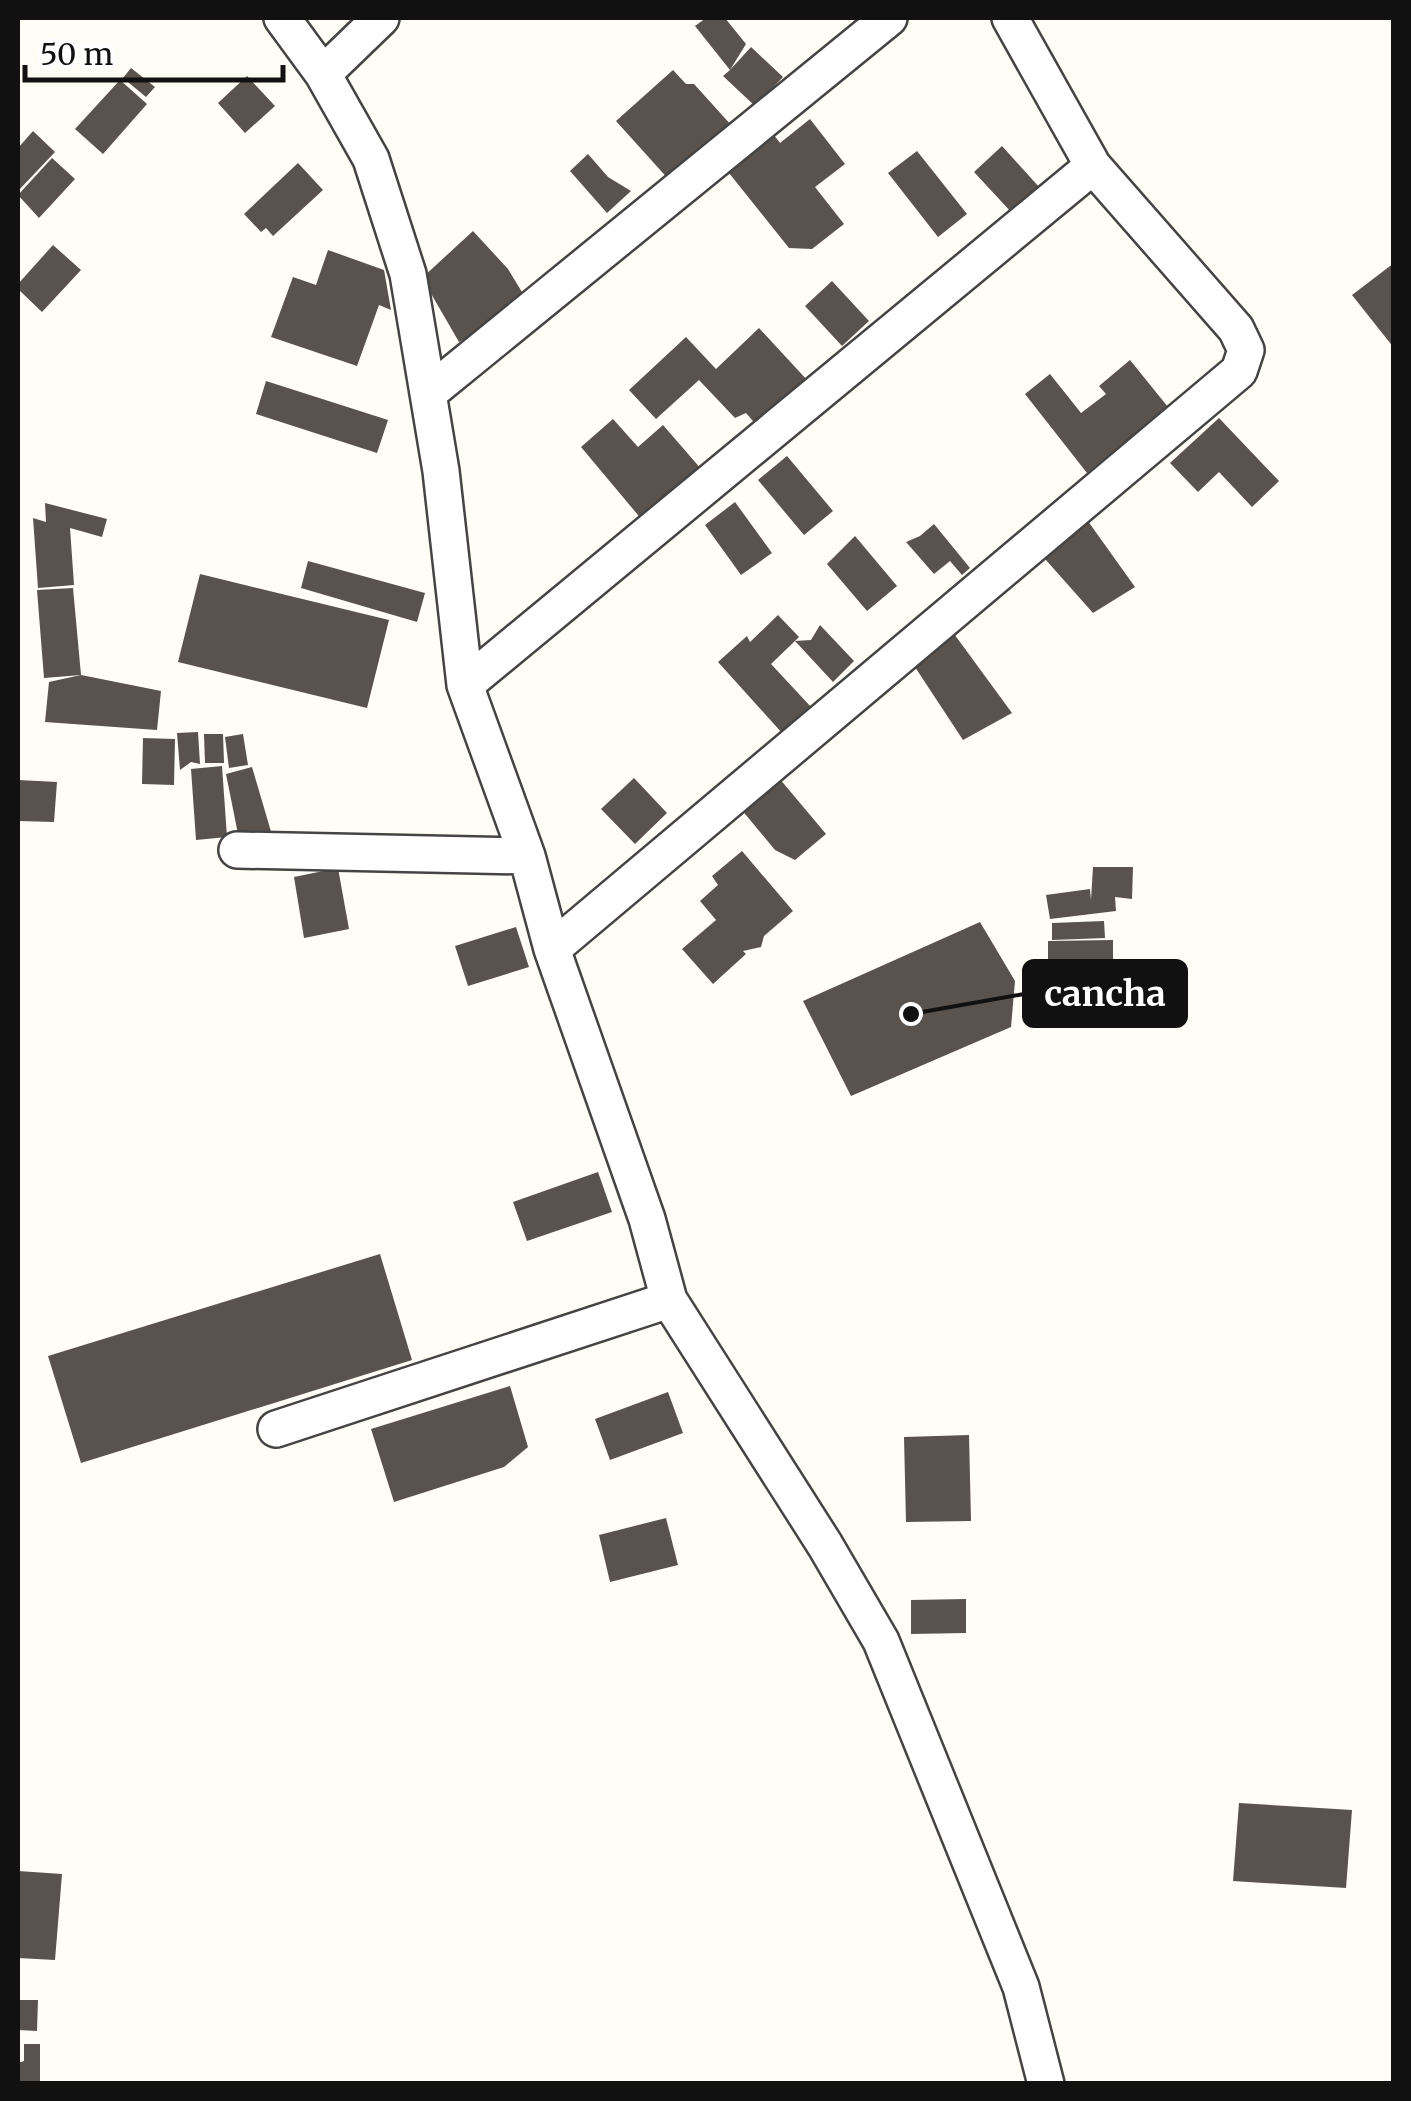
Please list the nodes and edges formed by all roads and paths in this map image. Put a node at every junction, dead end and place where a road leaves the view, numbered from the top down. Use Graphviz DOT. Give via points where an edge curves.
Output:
graph roads {
  1 [pos="282,18"];
  2 [pos="381,18"];
  3 [pos="889,18"];
  4 [pos="1010,18"];
  5 [pos="323,74"];
  6 [pos="1094,166"];
  7 [pos="430,392"];
  8 [pos="465,685"];
  9 [pos="238,850"];
  10 [pos="526,856"];
  11 [pos="552,949"];
  12 [pos="668,1300"];
  13 [pos="276,1429"];
  14 [pos="1046,2084"];
  1 -- 5 [label="street"];
  2 -- 5 [label="street"];
  3 -- 7 [label="street"];
  4 -- 6 [label="street"];
  5 -- 7 [label="street" via="372,160 408,274"];
  6 -- 8 [label="street"];
  6 -- 11 [label="street" via="1236,329 1246,350 1238,371"];
  7 -- 8 [label="street"];
  8 -- 10 [label="street"];
  9 -- 10 [label="street"];
  10 -- 11 [label="street"];
  11 -- 12 [label="street" via="647,1219"];
  12 -- 13 [label="street"];
  12 -- 14 [label="street" via="881,1640 1021,1987"];
}
